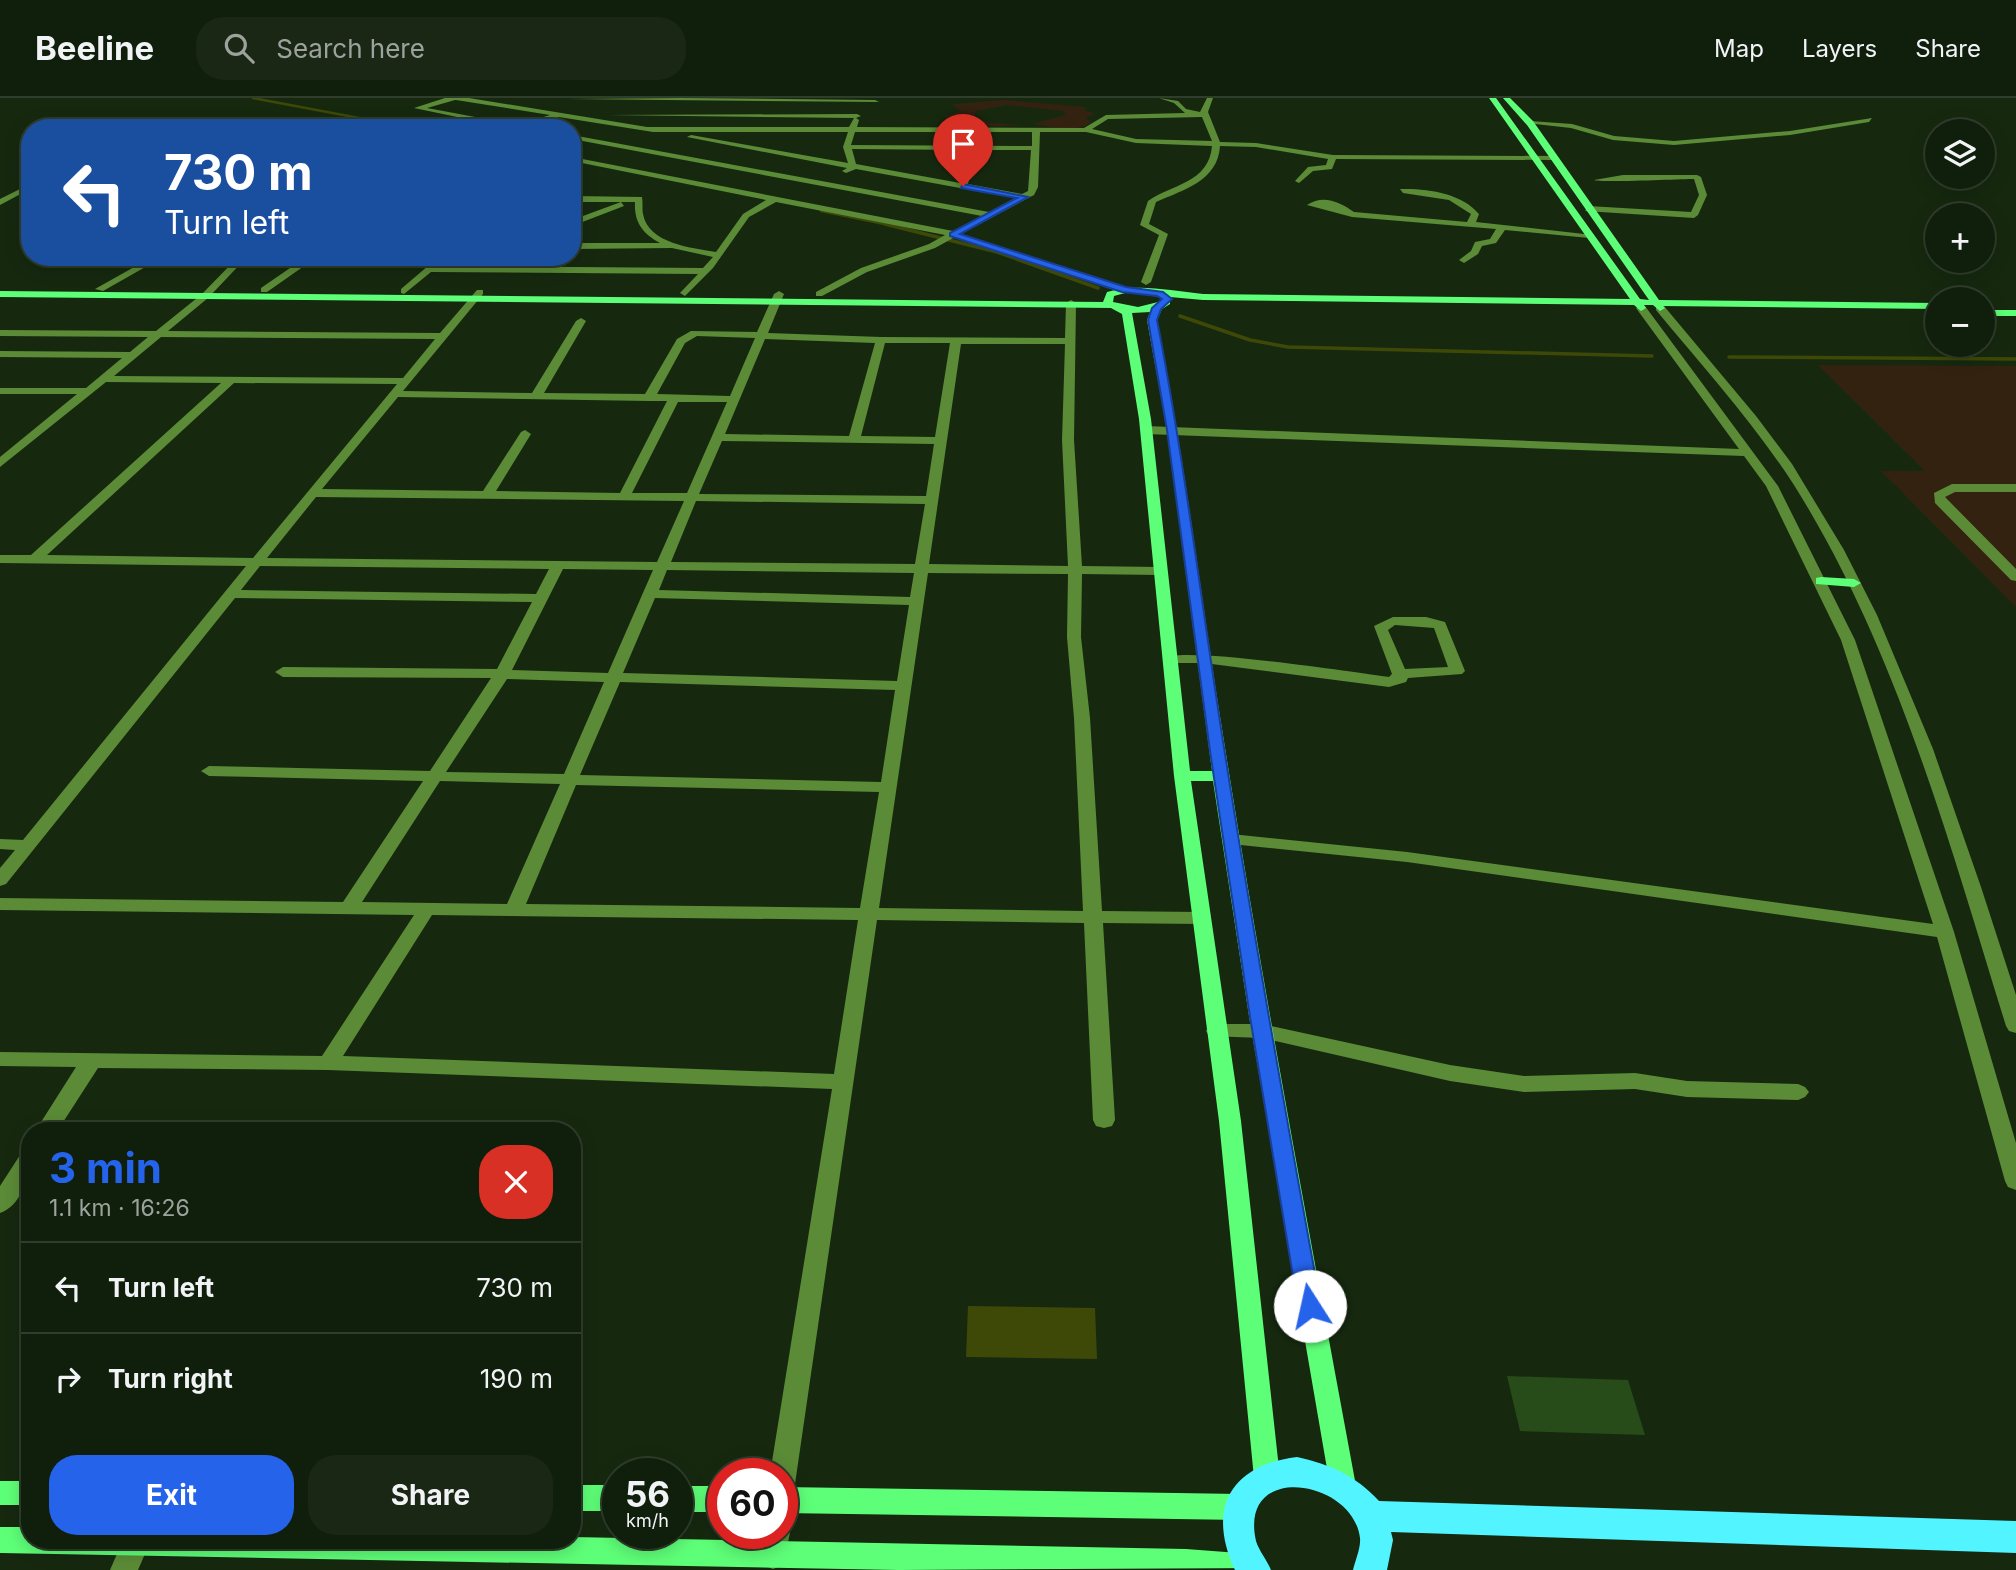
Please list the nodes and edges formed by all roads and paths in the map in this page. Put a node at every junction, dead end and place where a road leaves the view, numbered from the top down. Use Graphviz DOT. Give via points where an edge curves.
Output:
graph roads {
  1 [pos="455,98"];
  2 [pos="1162,98"];
  3 [pos="1210,98"];
  4 [pos="1492,98"];
  5 [pos="1506,98"];
  6 [pos="571,99"];
  7 [pos="719,99"];
  8 [pos="875,100"];
  9 [pos="556,113"];
  10 [pos="1204,113"];
  11 [pos="712,115"];
  12 [pos="857,116"];
  13 [pos="477,119"];
  14 [pos="541,119"];
  15 [pos="1870,120"];
  16 [pos="1530,123"];
  17 [pos="643,128"];
  18 [pos="850,129"];
  19 [pos="1036,130"];
  20 [pos="1086,130"];
  21 [pos="581,139"];
  22 [pos="1216,144"];
  23 [pos="846,147"];
  24 [pos="972,147"];
  25 [pos="1037,148"];
  26 [pos="1333,157"];
  27 [pos="1536,158"];
  28 [pos="1553,158"];
  29 [pos="581,161"];
  30 [pos="853,168"];
  31 [pos="1598,180"];
  32 [pos="1299,181"];
  33 [pos="818,183"];
  34 [pos="963,186"];
  35 [pos="17,188"];
  36 [pos="1403,191"];
  37 [pos="1024,197"];
  38 [pos="581,199"];
  39 [pos="639,199"];
  40 [pos="774,199"];
  41 [pos="0,202"];
  42 [pos="1588,209"];
  43 [pos="1352,214"];
  44 [pos="992,215"];
  45 [pos="581,219"];
  46 [pos="1470,226"];
  47 [pos="1501,229"];
  48 [pos="953,234"];
  49 [pos="1589,235"];
  50 [pos="581,246"];
  51 [pos="670,246"];
  52 [pos="719,255"];
  53 [pos="1464,260"];
  54 [pos="142,266"];
  55 [pos="234,266"];
  56 [pos="300,266"];
  57 [pos="431,266"];
  58 [pos="526,266"];
  59 [pos="428,269"];
  60 [pos="523,269"];
  61 [pos="705,271"];
  62 [pos="1146,282"];
  63 [pos="0,288"];
  64 [pos="100,289"];
  65 [pos="264,290"];
  66 [pos="404,291"];
  67 [pos="208,293"];
  68 [pos="685,293"];
  69 [pos="0,294"];
  70 [pos="819,294"];
  71 [pos="478,295"];
  72 [pos="631,296"];
  73 [pos="778,297"];
  74 [pos="1120,298"];
  75 [pos="1158,300"];
  76 [pos="1071,303"];
  77 [pos="1648,305"];
  78 [pos="1925,306"];
  79 [pos="1995,306"];
  80 [pos="2016,307"];
  81 [pos="1925,312"];
  82 [pos="1995,313"];
  83 [pos="2016,313"];
  84 [pos="581,321"];
  85 [pos="0,332"];
  86 [pos="159,334"];
  87 [pos="762,335"];
  88 [pos="444,336"];
  89 [pos="881,340"];
  90 [pos="956,341"];
  91 [pos="1072,341"];
  92 [pos="0,354"];
  93 [pos="132,355"];
  94 [pos="103,379"];
  95 [pos="231,380"];
  96 [pos="407,381"];
  97 [pos="0,391"];
  98 [pos="88,391"];
  99 [pos="397,394"];
  100 [pos="536,396"];
  101 [pos="649,398"];
  102 [pos="674,398"];
  103 [pos="734,399"];
  104 [pos="1146,430"];
  105 [pos="1173,430"];
  106 [pos="525,434"];
  107 [pos="718,437"];
  108 [pos="854,439"];
  109 [pos="941,441"];
  110 [pos="0,443"];
  111 [pos="24,443"];
  112 [pos="1749,453"];
  113 [pos="0,463"];
  114 [pos="2016,488"];
  115 [pos="312,493"];
  116 [pos="486,495"];
  117 [pos="624,497"];
  118 [pos="692,498"];
  119 [pos="932,500"];
  120 [pos="0,559"];
  121 [pos="33,560"];
  122 [pos="258,562"];
  123 [pos="558,565"];
  124 [pos="662,566"];
  125 [pos="921,568"];
  126 [pos="1075,571"];
  127 [pos="1160,571"];
  128 [pos="2016,577"];
  129 [pos="1821,580"];
  130 [pos="1854,583"];
  131 [pos="232,594"];
  132 [pos="650,594"];
  133 [pos="541,598"];
  134 [pos="916,601"];
  135 [pos="1170,659"];
  136 [pos="1204,659"];
  137 [pos="283,672"];
  138 [pos="502,674"];
  139 [pos="1400,674"];
  140 [pos="613,679"];
  141 [pos="904,685"];
  142 [pos="209,771"];
  143 [pos="437,775"];
  144 [pos="1182,776"];
  145 [pos="1221,776"];
  146 [pos="571,778"];
  147 [pos="888,787"];
  148 [pos="1231,839"];
  149 [pos="0,844"];
  150 [pos="26,845"];
  151 [pos="0,880"];
  152 [pos="0,904"];
  153 [pos="348,909"];
  154 [pos="425,912"];
  155 [pos="513,912"];
  156 [pos="869,913"];
  157 [pos="1091,917"];
  158 [pos="1200,918"];
  159 [pos="1945,932"];
  160 [pos="2016,1026"];
  161 [pos="1216,1031"];
  162 [pos="1262,1031"];
  163 [pos="0,1059"];
  164 [pos="92,1060"];
  165 [pos="328,1063"];
  166 [pos="843,1082"];
  167 [pos="1798,1092"];
  168 [pos="1104,1120"];
  169 [pos="52,1122"];
  170 [pos="21,1172"];
  171 [pos="2016,1181"];
  172 [pos="0,1205"];
  173 [pos="786,1458"];
  174 [pos="1267,1478"];
  175 [pos="1343,1486"];
  176 [pos="0,1493"];
  177 [pos="21,1493"];
  178 [pos="581,1498"];
  179 [pos="602,1499"];
  180 [pos="798,1500"];
  181 [pos="1240,1507"];
  182 [pos="1369,1516"];
  183 [pos="2016,1536"];
  184 [pos="0,1540"];
  185 [pos="21,1540"];
  186 [pos="581,1543"];
  187 [pos="707,1544"];
  188 [pos="798,1545"];
  189 [pos="133,1549"];
  190 [pos="1253,1569"];
  191 [pos="124,1570"];
  192 [pos="1370,1570"];
  1 -- 9 [label="street"];
  1 -- 13 [label="street" via="418,108"];
  2 -- 10 [label="street" via="1176,102 1184,111"];
  3 -- 10 [label="street"];
  4 -- 27 [label="main road"];
  5 -- 16 [label="main road"];
  6 -- 7 [label="street"];
  6 -- 9 [label="street"];
  7 -- 8 [label="street"];
  7 -- 11 [label="street"];
  8 -- 12 [label="street"];
  9 -- 11 [label="street"];
  9 -- 14 [label="street"];
  9 -- 17 [label="street"];
  10 -- 20 [label="street" via="1106,117"];
  10 -- 22 [label="street"];
  11 -- 12 [label="street"];
  12 -- 18 [label="street"];
  15 -- 16 [label="street" via="1790,133 1674,143 1612,138 1572,126"];
  16 -- 28 [label="main road"];
  17 -- 18 [label="street"];
  17 -- 30 [label="street"];
  18 -- 19 [label="street"];
  18 -- 23 [label="street"];
  19 -- 20 [label="street"];
  19 -- 25 [label="street"];
  20 -- 22 [label="street" via="1136,141"];
  21 -- 33 [label="street"];
  22 -- 26 [label="street"];
  22 -- 62 [label="street" via="1205,175 1152,201 1144,225 1164,234"];
  23 -- 24 [label="street"];
  23 -- 30 [label="street"];
  24 -- 25 [label="street"];
  24 -- 34 [label="street"];
  25 -- 37 [label="street" via="1034,187"];
  26 -- 27 [label="street"];
  26 -- 32 [label="street" via="1329,167 1311,169"];
  27 -- 28 [label="street"];
  27 -- 49 [label="main road"];
  28 -- 42 [label="main road"];
  29 -- 40 [label="street"];
  30 -- 33 [label="street"];
  30 -- 34 [label="street"];
  31 -- 42 [label="street" via="1697,177 1703,195 1695,215"];
  33 -- 40 [label="street"];
  33 -- 44 [label="street"];
  34 -- 37 [label="street"];
  35 -- 41 [label="street"];
  36 -- 46 [label="street" via="1469,205 1475,214"];
  37 -- 44 [label="street"];
  38 -- 39 [label="street"];
  39 -- 45 [label="street"];
  39 -- 51 [label="street" via="641,221"];
  40 -- 48 [label="street"];
  40 -- 52 [label="street" via="739,220"];
  42 -- 77 [label="main road"];
  43 -- 46 [label="street"];
  44 -- 48 [label="street"];
  46 -- 47 [label="street"];
  47 -- 49 [label="street"];
  47 -- 53 [label="street"];
  48 -- 70 [label="street" via="864,270"];
  48 -- 74 [label="street"];
  49 -- 77 [label="main road"];
  50 -- 51 [label="street"];
  51 -- 52 [label="street"];
  52 -- 61 [label="street"];
  54 -- 64 [label="street"];
  55 -- 67 [label="street"];
  56 -- 65 [label="street"];
  57 -- 59 [label="street"];
  58 -- 60 [label="street"];
  59 -- 60 [label="street"];
  59 -- 66 [label="street"];
  60 -- 61 [label="street"];
  61 -- 68 [label="street"];
  62 -- 74 [label="street"];
  62 -- 75 [label="street"];
  63 -- 64 [label="main road"];
  64 -- 67 [label="main road"];
  65 -- 66 [label="main road"];
  65 -- 67 [label="main road"];
  66 -- 71 [label="main road"];
  67 -- 69 [label="main road"];
  67 -- 71 [label="main road"];
  67 -- 86 [label="street"];
  68 -- 72 [label="main road"];
  68 -- 73 [label="main road"];
  70 -- 73 [label="main road"];
  70 -- 74 [label="main road"];
  71 -- 72 [label="main road"];
  71 -- 88 [label="street"];
  72 -- 73 [label="main road"];
  73 -- 76 [label="main road"];
  73 -- 87 [label="street"];
  74 -- 75 [label="main road"];
  74 -- 75 [label="main road"];
  74 -- 76 [label="main road"];
  74 -- 104 [label="main road" via="1128,313"];
  75 -- 77 [label="main road"];
  75 -- 105 [label="main road" via="1152,320"];
  76 -- 91 [label="street"];
  77 -- 78 [label="main road"];
  77 -- 81 [label="main road"];
  77 -- 112 [label="street"];
  77 -- 130 [label="street" via="1779,455"];
  79 -- 80 [label="main road"];
  82 -- 83 [label="main road"];
  84 -- 100 [label="street"];
  85 -- 86 [label="street"];
  86 -- 88 [label="street"];
  86 -- 93 [label="street"];
  87 -- 89 [label="street"];
  87 -- 101 [label="street" via="689,334"];
  87 -- 103 [label="street"];
  88 -- 96 [label="street"];
  89 -- 90 [label="street"];
  89 -- 108 [label="street"];
  90 -- 91 [label="street"];
  90 -- 109 [label="street"];
  91 -- 126 [label="street" via="1068,440"];
  92 -- 93 [label="street"];
  93 -- 94 [label="street"];
  94 -- 95 [label="street"];
  94 -- 98 [label="street"];
  95 -- 96 [label="street"];
  95 -- 121 [label="street"];
  96 -- 99 [label="street"];
  97 -- 98 [label="street"];
  98 -- 111 [label="street"];
  99 -- 100 [label="street"];
  99 -- 115 [label="street"];
  100 -- 101 [label="street"];
  101 -- 102 [label="street"];
  102 -- 103 [label="street"];
  102 -- 117 [label="street"];
  103 -- 107 [label="street"];
  104 -- 105 [label="street"];
  104 -- 127 [label="main road"];
  105 -- 112 [label="street"];
  105 -- 136 [label="main road"];
  106 -- 116 [label="street"];
  107 -- 108 [label="street"];
  107 -- 118 [label="street"];
  108 -- 109 [label="street"];
  109 -- 119 [label="street"];
  110 -- 111 [label="street"];
  111 -- 113 [label="street"];
  112 -- 129 [label="street" via="1778,497"];
  114 -- 128 [label="street" via="1952,488 1937,496"];
  115 -- 116 [label="street"];
  115 -- 122 [label="street"];
  116 -- 117 [label="street"];
  117 -- 118 [label="street"];
  118 -- 119 [label="street"];
  118 -- 124 [label="street"];
  119 -- 125 [label="street"];
  120 -- 121 [label="street"];
  121 -- 122 [label="street"];
  122 -- 123 [label="street"];
  122 -- 131 [label="street"];
  123 -- 124 [label="street"];
  123 -- 133 [label="street"];
  124 -- 125 [label="street"];
  124 -- 132 [label="street"];
  125 -- 126 [label="street"];
  125 -- 134 [label="street"];
  126 -- 127 [label="street"];
  126 -- 157 [label="street" via="1074,637"];
  127 -- 135 [label="main road"];
  129 -- 130 [label="main road"];
  129 -- 159 [label="street" via="1870,696"];
  130 -- 160 [label="street" via="1909,700"];
  131 -- 133 [label="street"];
  131 -- 150 [label="street"];
  132 -- 134 [label="street"];
  132 -- 140 [label="street"];
  133 -- 138 [label="street"];
  134 -- 141 [label="street"];
  135 -- 136 [label="street"];
  135 -- 144 [label="main road"];
  136 -- 139 [label="street" via="1363,681 1395,682"];
  136 -- 145 [label="main road"];
  137 -- 138 [label="street"];
  138 -- 140 [label="street"];
  138 -- 143 [label="street"];
  139 -- 139 [label="street" via="1457,671 1440,625 1393,621 1381,626"];
  140 -- 141 [label="street"];
  140 -- 146 [label="street"];
  141 -- 147 [label="street"];
  142 -- 143 [label="street"];
  143 -- 146 [label="street"];
  143 -- 153 [label="street"];
  144 -- 145 [label="main road"];
  144 -- 158 [label="main road"];
  145 -- 148 [label="main road"];
  146 -- 147 [label="street"];
  146 -- 155 [label="street"];
  147 -- 156 [label="street"];
  148 -- 159 [label="street" via="1407,857"];
  148 -- 162 [label="main road"];
  149 -- 150 [label="street"];
  150 -- 151 [label="street"];
  152 -- 153 [label="street"];
  153 -- 154 [label="street"];
  154 -- 155 [label="street"];
  154 -- 165 [label="street"];
  155 -- 156 [label="street"];
  156 -- 157 [label="street"];
  156 -- 166 [label="street"];
  157 -- 158 [label="street"];
  157 -- 168 [label="street"];
  158 -- 161 [label="main road"];
  159 -- 171 [label="street"];
  161 -- 162 [label="street"];
  161 -- 174 [label="main road" via="1230,1121"];
  162 -- 167 [label="street" via="1450,1073 1524,1084 1635,1081"];
  162 -- 175 [label="main road"];
  163 -- 164 [label="street"];
  164 -- 165 [label="street"];
  164 -- 169 [label="street"];
  165 -- 166 [label="street"];
  166 -- 173 [label="street"];
  170 -- 172 [label="street"];
  174 -- 175 [label="highway" via="1305,1471"];
  174 -- 181 [label="highway" via="1251,1490"];
  175 -- 182 [label="highway"];
  176 -- 177 [label="main road"];
  178 -- 179 [label="main road"];
  180 -- 181 [label="main road"];
  181 -- 190 [label="highway" via="1241,1548"];
  182 -- 183 [label="highway"];
  182 -- 192 [label="highway" via="1376,1546"];
  184 -- 185 [label="main road"];
  186 -- 187 [label="main road"];
  188 -- 190 [label="main road"];
  189 -- 191 [label="street"];
}
